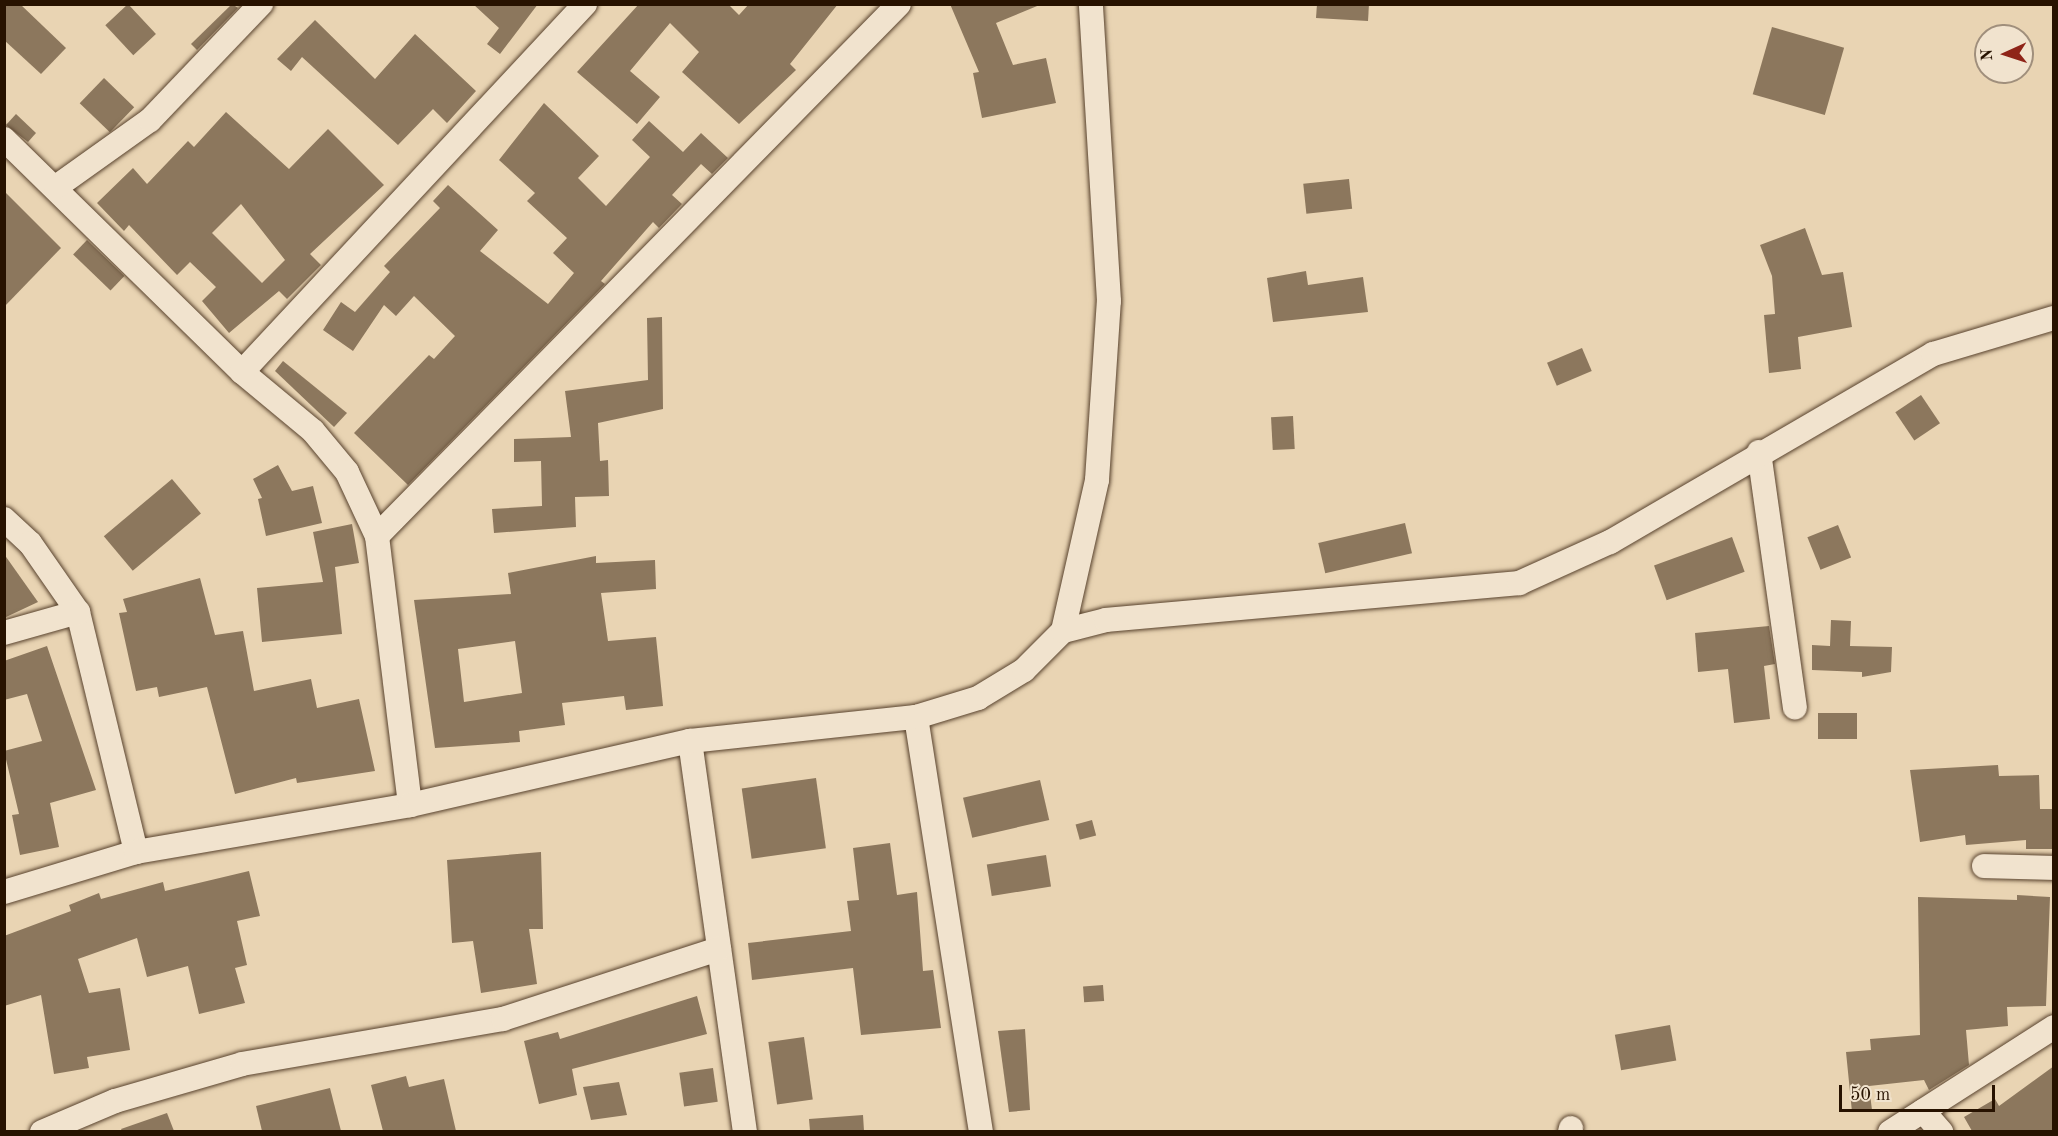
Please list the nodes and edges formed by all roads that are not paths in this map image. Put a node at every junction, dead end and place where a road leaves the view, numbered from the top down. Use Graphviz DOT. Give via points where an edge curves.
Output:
graph roads {
  1 [pos="261,4"];
  2 [pos="585,4"];
  3 [pos="899,4"];
  4 [pos="1091,4"];
  5 [pos="4,140"];
  6 [pos="56,187"];
  7 [pos="2054,318"];
  8 [pos="242,372"];
  9 [pos="1759,452"];
  10 [pos="4,519"];
  11 [pos="377,536"];
  12 [pos="78,612"];
  13 [pos="1063,631"];
  14 [pos="4,633"];
  15 [pos="1795,707"];
  16 [pos="916,717"];
  17 [pos="690,741"];
  18 [pos="410,805"];
  19 [pos="136,852"];
  20 [pos="1984,866"];
  21 [pos="2054,868"];
  22 [pos="4,892"];
  23 [pos="718,949"];
  24 [pos="2054,1027"];
  25 [pos="1923,1111"];
  26 [pos="42,1131"];
  27 [pos="745,1131"];
  28 [pos="981,1131"];
  29 [pos="1890,1131"];
  30 [pos="1941,1131"];
  1 -- 6 [label="street" via="150,120"];
  2 -- 8 [label="street"];
  3 -- 11 [label="street"];
  4 -- 13 [label="street" via="1109,301 1097,480"];
  5 -- 6 [label="street"];
  6 -- 8 [label="street"];
  7 -- 9 [label="street" via="1933,354"];
  8 -- 11 [label="street" via="313,431 346,472"];
  9 -- 13 [label="street" via="1610,542 1519,583 1106,620"];
  9 -- 15 [label="street"];
  10 -- 12 [label="street" via="30,543"];
  11 -- 18 [label="street"];
  12 -- 14 [label="street"];
  12 -- 19 [label="street"];
  13 -- 16 [label="street" via="1024,670 978,698"];
  16 -- 17 [label="street"];
  16 -- 28 [label="street"];
  17 -- 18 [label="street"];
  17 -- 23 [label="street"];
  18 -- 19 [label="street"];
  19 -- 22 [label="street"];
  20 -- 21 [label="street"];
  23 -- 26 [label="street" via="503,1020 242,1064 115,1101"];
  23 -- 27 [label="street"];
  24 -- 25 [label="street"];
  25 -- 29 [label="street"];
  25 -- 30 [label="street"];
}
